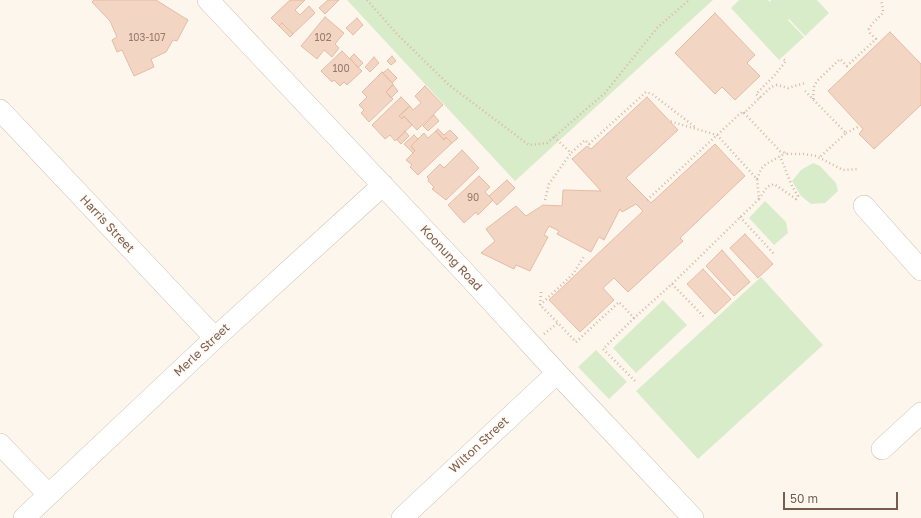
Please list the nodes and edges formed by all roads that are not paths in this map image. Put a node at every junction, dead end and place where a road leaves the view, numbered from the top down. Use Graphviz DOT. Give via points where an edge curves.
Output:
graph roads {
  1 [pos="208,0"];
  2 [pos="0,110"];
  3 [pos="383,185"];
  4 [pos="864,206"];
  5 [pos="921,270"];
  6 [pos="215,338"];
  7 [pos="557,372"];
  8 [pos="921,413"];
  9 [pos="0,444"];
  10 [pos="882,449"];
  11 [pos="48,494"];
  12 [pos="24,518"];
  13 [pos="402,518"];
  14 [pos="693,518"];
  1 -- 3 [label="street, Koonung Road"];
  2 -- 6 [label="street, Harris Street"];
  3 -- 6 [label="street, Merle Street"];
  3 -- 7 [label="street, Koonung Road"];
  4 -- 5 [label="street"];
  6 -- 11 [label="street, Merle Street"];
  7 -- 13 [label="street, Wilton Street"];
  7 -- 14 [label="street, Koonung Road"];
  8 -- 10 [label="street"];
  9 -- 11 [label="street"];
  11 -- 12 [label="street, Merle Street"];
}
